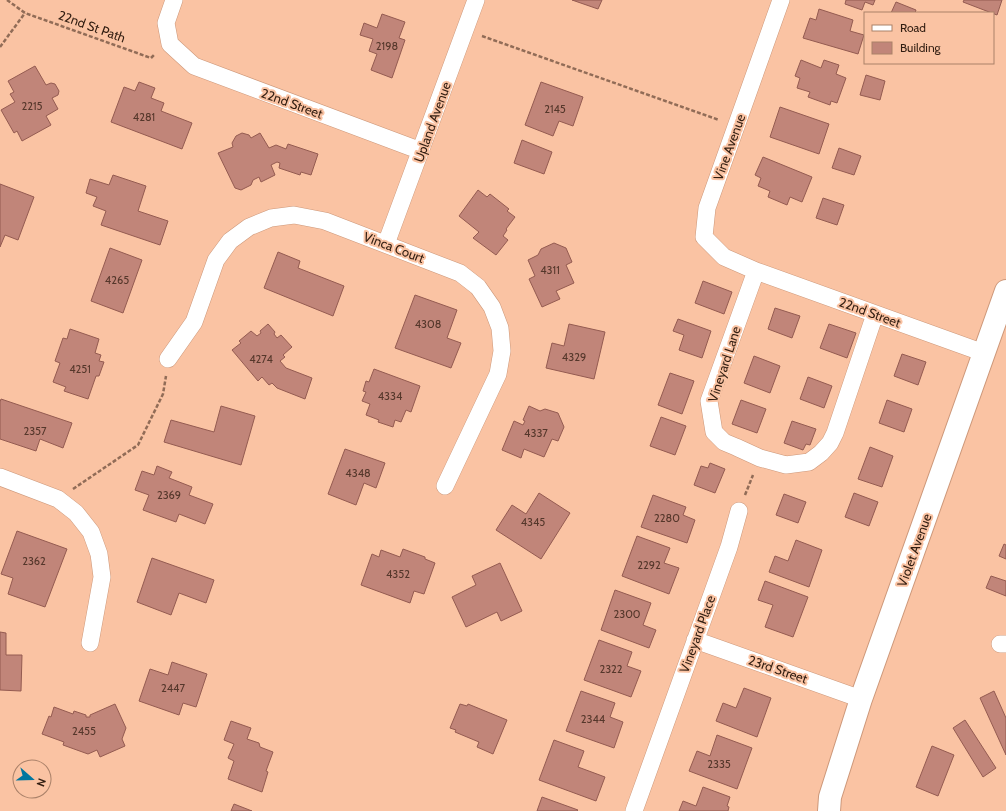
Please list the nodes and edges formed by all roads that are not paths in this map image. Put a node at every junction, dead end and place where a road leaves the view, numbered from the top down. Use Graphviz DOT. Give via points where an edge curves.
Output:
graph roads {
  1 [pos="174,0"];
  2 [pos="476,0"];
  3 [pos="781,0"];
  4 [pos="421,151"];
  5 [pos="386,244"];
  6 [pos="756,271"];
  7 [pos="1006,291"];
  8 [pos="875,314"];
  9 [pos="984,353"];
  10 [pos="168,359"];
  11 [pos="0,477"];
  12 [pos="445,486"];
  13 [pos="739,511"];
  14 [pos="695,640"];
  15 [pos="90,643"];
  16 [pos="861,698"];
  17 [pos="634,811"];
  18 [pos="829,811"];
  1 -- 4 [label="street, 22nd Street" via="166,23 170,44 194,66"];
  2 -- 4 [label="street, Upland Avenue"];
  3 -- 6 [label="street, Vine Avenue" via="707,208 704,237 724,256"];
  4 -- 5 [label="street, Upland Avenue"];
  5 -- 10 [label="street, Vinca Court" via="325,221 294,215 271,218 249,227 230,241 216,260 194,322"];
  5 -- 12 [label="street, Vinca Court" via="460,273 478,287 492,307 500,328 502,351 498,374"];
  6 -- 8 [label="street, 22nd Street"];
  6 -- 8 [label="street, Vineyard Lane" via="709,401 714,432 724,442 760,458 786,465 809,462 830,443"];
  7 -- 9 [label="street, Violet Avenue"];
  8 -- 9 [label="street, 22nd Street"];
  9 -- 16 [label="street, Violet Avenue"];
  11 -- 15 [label="street" via="58,499 76,514 91,532 100,554 102,577"];
  13 -- 14 [label="street, Vineyard Place" via="729,548"];
  14 -- 16 [label="street, 23rd Street"];
  14 -- 17 [label="street, Vineyard Place"];
  16 -- 18 [label="street, Violet Avenue" via="830,797"];
}
